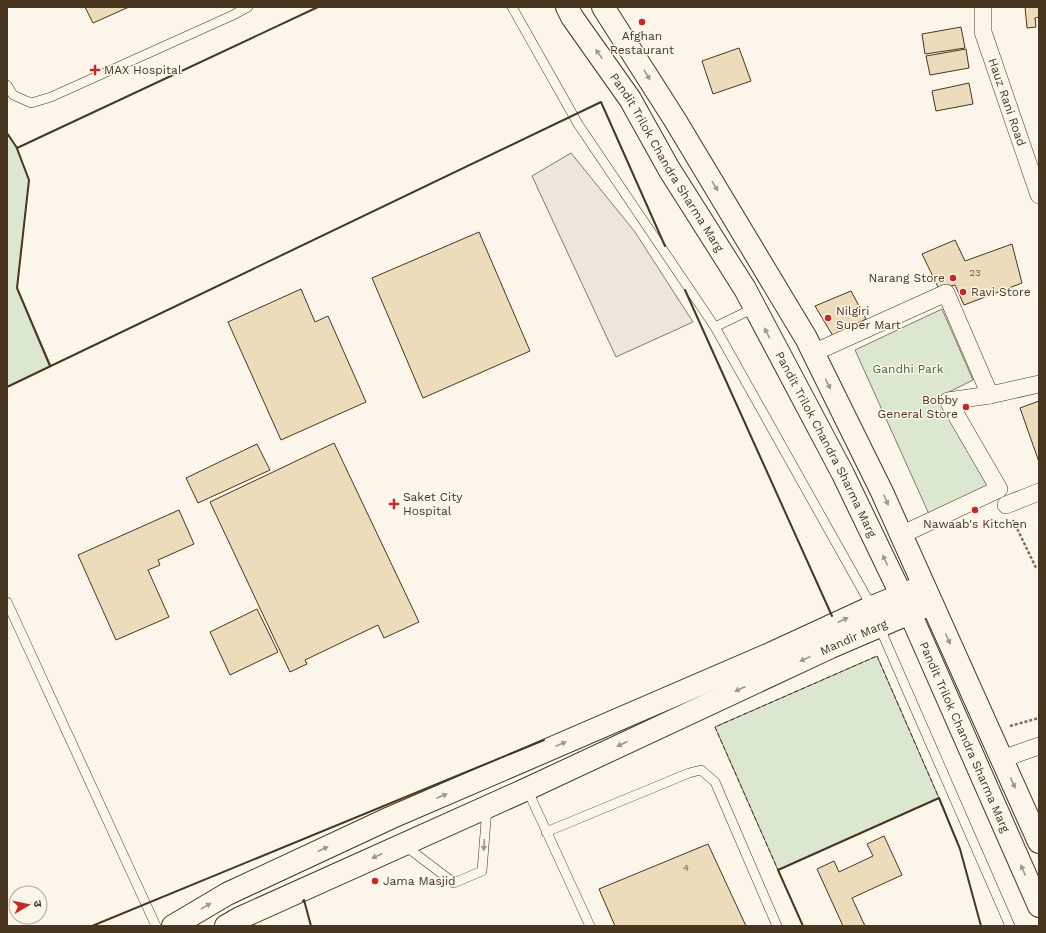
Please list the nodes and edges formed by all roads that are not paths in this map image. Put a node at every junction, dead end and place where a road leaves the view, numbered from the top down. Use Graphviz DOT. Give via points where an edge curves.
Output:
graph roads {
  1 [pos="248,7"];
  2 [pos="512,7"];
  3 [pos="567,7"];
  4 [pos="604,7"];
  5 [pos="983,7"];
  6 [pos="7,85"];
  7 [pos="1039,195"];
  8 [pos="754,308"];
  9 [pos="715,327"];
  10 [pos="813,353"];
  11 [pos="1039,384"];
  12 [pos="990,394"];
  13 [pos="1039,492"];
  14 [pos="1006,505"];
  15 [pos="901,535"];
  16 [pos="928,594"];
  17 [pos="7,602"];
  18 [pos="906,604"];
  19 [pos="875,617"];
  20 [pos="773,663"];
  21 [pos="1039,746"];
  22 [pos="1002,759"];
  23 [pos="527,789"];
  24 [pos="487,806"];
  25 [pos="546,832"];
  26 [pos="1039,842"];
  27 [pos="403,845"];
  28 [pos="227,894"];
  29 [pos="1039,906"];
  30 [pos="238,923"];
  31 [pos="156,926"];
  32 [pos="173,926"];
  33 [pos="590,926"];
  34 [pos="777,926"];
  35 [pos="1010,926"];
  1 -- 6 [label="lane" via="51,97 31,102 13,95"];
  2 -- 9 [label="lane" via="578,124"];
  8 -- 3 [label="main road, Pandit Trilok Chandra Sharma Marg, one-way" via="745,289 669,169 630,99"];
  4 -- 10 [label="main road, Pandit Trilok Chandra Sharma Marg, one-way" via="675,120"];
  5 -- 7 [label="street, Hauz Rani Road" via="983,32"];
  8 -- 9 [label="lane"];
  18 -- 8 [label="main road, Pandit Trilok Chandra Sharma Marg, one-way" via="843,474"];
  9 -- 19 [label="lane"];
  10 -- 12 [label="street" via="946,293"];
  10 -- 15 [label="main road, Pandit Trilok Chandra Sharma Marg, one-way"];
  11 -- 12 [label="street"];
  12 -- 15 [label="street" via="948,401 999,489"];
  13 -- 14 [label="street"];
  15 -- 16 [label="main road, Pandit Trilok Chandra Sharma Marg"];
  16 -- 18 [label="main road, Mandir Marg"];
  16 -- 22 [label="main road, Pandit Trilok Chandra Sharma Marg, one-way"];
  17 -- 31 [label="lane"];
  18 -- 19 [label="main road, Mandir Marg"];
  29 -- 18 [label="main road, Pandit Trilok Chandra Sharma Marg, one-way"];
  19 -- 20 [label="main road, Mandir Marg"];
  19 -- 35 [label="lane"];
  20 -- 23 [label="main road, one-way"];
  28 -- 20 [label="main road, one-way" via="390,818"];
  21 -- 22 [label="street"];
  22 -- 26 [label="main road, Pandit Trilok Chandra Sharma Marg, one-way"];
  23 -- 24 [label="main road"];
  23 -- 25 [label="lane"];
  24 -- 27 [label="main road"];
  24 -- 27 [label="lane, one-way" via="482,871 454,883"];
  25 -- 33 [label="lane"];
  25 -- 34 [label="lane" via="701,770 715,782"];
  27 -- 30 [label="main road, one-way"];
  28 -- 30 [label="main road"];
  32 -- 28 [label="main road, one-way"];
}
